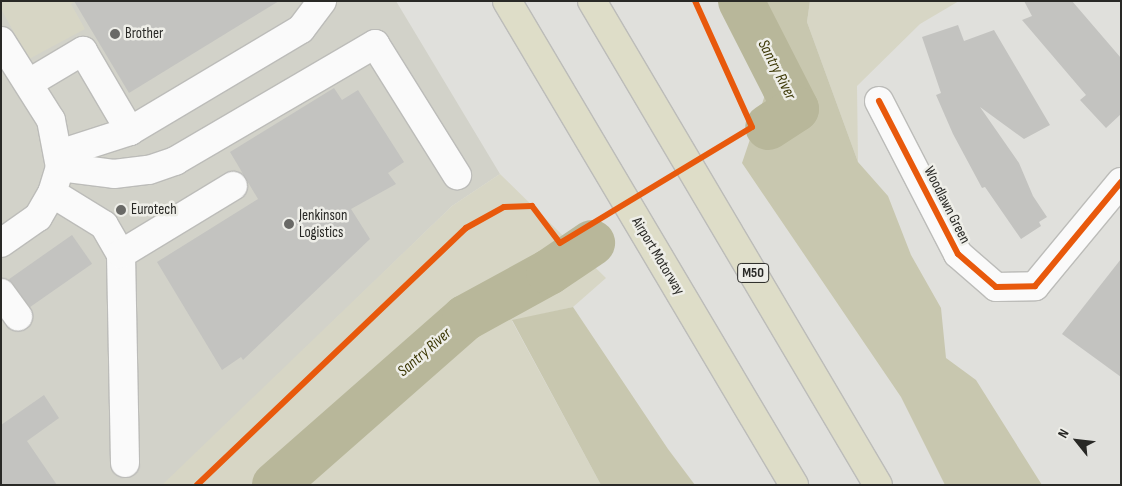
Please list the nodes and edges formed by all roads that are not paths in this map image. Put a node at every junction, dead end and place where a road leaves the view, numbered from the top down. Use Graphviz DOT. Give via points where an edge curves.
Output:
graph roads {
  1 [pos="322,1"];
  2 [pos="507,1"];
  3 [pos="592,1"];
  4 [pos="1,41"];
  5 [pos="28,83"];
  6 [pos="879,101"];
  7 [pos="130,131"];
  8 [pos="60,160"];
  9 [pos="457,175"];
  10 [pos="1121,182"];
  11 [pos="234,186"];
  12 [pos="52,192"];
  13 [pos="1,244"];
  14 [pos="121,254"];
  15 [pos="1,293"];
  16 [pos="18,316"];
  17 [pos="125,463"];
  18 [pos="794,485"];
  19 [pos="878,485"];
  1 -- 7 [label="street" via="301,29"];
  2 -- 18 [label="highway, Airport Motorway"];
  3 -- 19 [label="highway, M50"];
  4 -- 5 [label="street"];
  5 -- 7 [label="street" via="83,51"];
  5 -- 8 [label="street" via="51,120"];
  6 -- 10 [label="street, Woodlawn Green" via="958,254 996,287 1035,286"];
  7 -- 8 [label="street"];
  8 -- 9 [label="street" via="114,174 148,170 176,161 375,44"];
  8 -- 12 [label="street"];
  11 -- 14 [label="street"];
  12 -- 13 [label="street" via="38,217"];
  12 -- 14 [label="street" via="104,225"];
  14 -- 17 [label="street"];
  15 -- 16 [label="street"];
}
